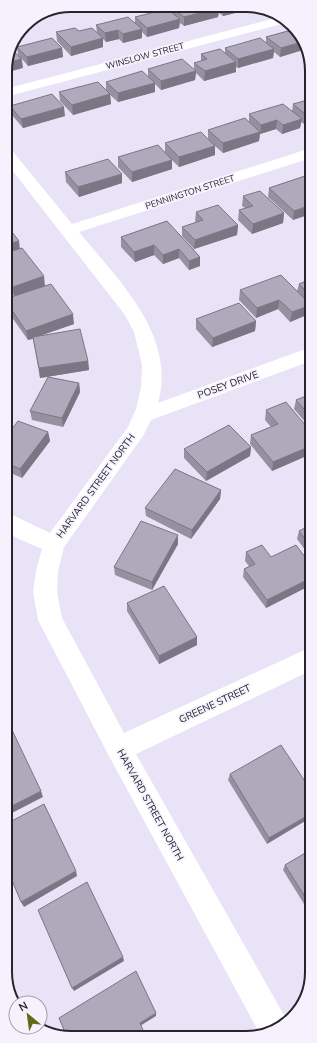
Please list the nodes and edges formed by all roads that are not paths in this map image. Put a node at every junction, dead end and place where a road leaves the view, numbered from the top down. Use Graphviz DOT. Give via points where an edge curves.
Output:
graph roads {
  1 [pos="278,22"];
  2 [pos="12,92"];
  3 [pos="305,155"];
  4 [pos="12,160"];
  5 [pos="69,230"];
  6 [pos="305,356"];
  7 [pos="145,415"];
  8 [pos="12,524"];
  9 [pos="54,544"];
  10 [pos="305,661"];
  11 [pos="119,749"];
  12 [pos="272,1025"];
  1 -- 2 [label="street, WINSLOW STREET"];
  3 -- 5 [label="street, PENNINGTON STREET"];
  4 -- 5 [label="street, HARVARD STREET NORTH"];
  5 -- 7 [label="street, HARVARD STREET NORTH" via="131,311 146,339 153,371 151,394"];
  6 -- 7 [label="street, POSEY DRIVE"];
  7 -- 9 [label="street, HARVARD STREET NORTH"];
  8 -- 9 [label="street"];
  9 -- 11 [label="street, HARVARD STREET NORTH" via="45,592 50,620"];
  10 -- 11 [label="street, GREENE STREET"];
  11 -- 12 [label="street, HARVARD STREET NORTH"];
}
